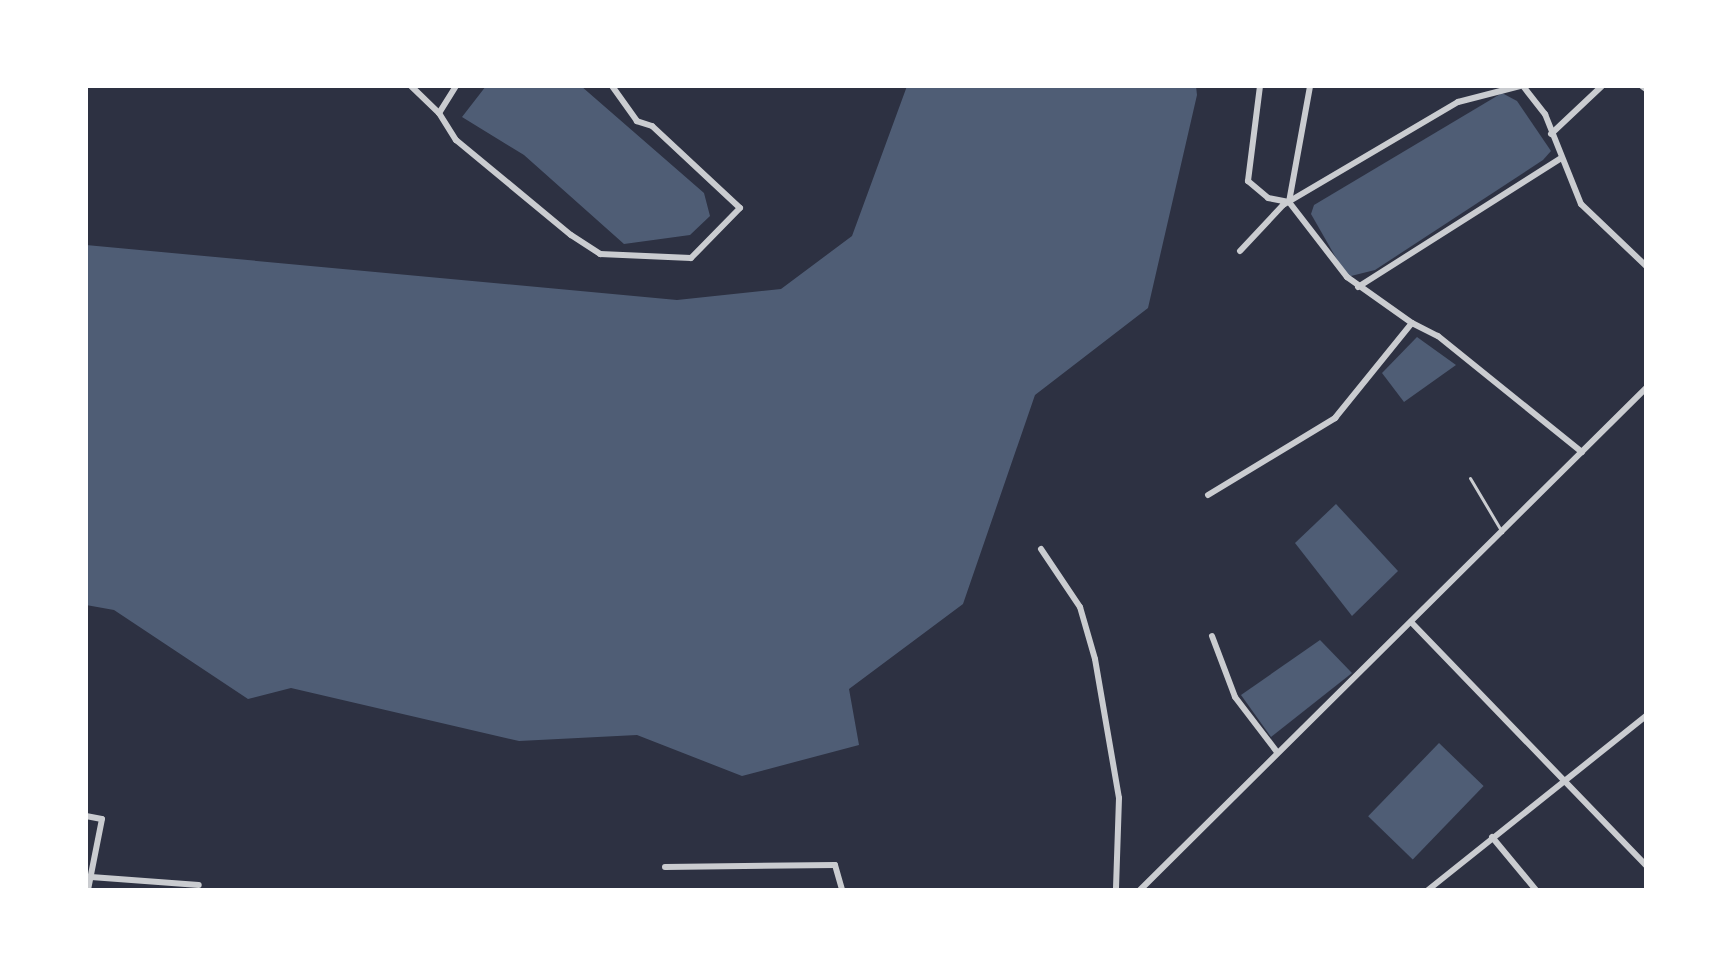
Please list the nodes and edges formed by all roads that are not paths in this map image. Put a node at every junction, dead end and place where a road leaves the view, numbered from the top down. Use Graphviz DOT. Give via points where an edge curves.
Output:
graph roads {
  1 [pos="411,86"];
  2 [pos="456,86"];
  3 [pos="612,86"];
  4 [pos="1260,86"];
  5 [pos="1310,86"];
  6 [pos="1521,86"];
  7 [pos="1602,86"];
  8 [pos="439,113"];
  9 [pos="1551,134"];
  10 [pos="1561,158"];
  11 [pos="1289,202"];
  12 [pos="1240,251"];
  13 [pos="1646,266"];
  14 [pos="1358,287"];
  15 [pos="1412,323"];
  16 [pos="1646,388"];
  17 [pos="1582,452"];
  18 [pos="1470,478"];
  19 [pos="1208,495"];
  20 [pos="1502,532"];
  21 [pos="1041,549"];
  22 [pos="1411,622"];
  23 [pos="1212,636"];
  24 [pos="1644,720"];
  25 [pos="1277,752"];
  26 [pos="1562,779"];
  27 [pos="86,816"];
  28 [pos="1492,837"];
  29 [pos="1646,865"];
  30 [pos="665,867"];
  31 [pos="91,877"];
  32 [pos="199,885"];
  33 [pos="88,890"];
  34 [pos="842,890"];
  35 [pos="1116,890"];
  36 [pos="1140,890"];
  37 [pos="1428,890"];
  38 [pos="1536,890"];
  1 -- 8 [label="street"];
  2 -- 8 [label="street"];
  3 -- 8 [label="street" via="637,121 652,126 740,208 691,258 600,254 456,140"];
  4 -- 11 [label="street" via="1245,176 1268,198"];
  5 -- 11 [label="street"];
  6 -- 9 [label="street"];
  6 -- 11 [label="street" via="1458,102"];
  7 -- 9 [label="street"];
  9 -- 10 [label="street"];
  10 -- 13 [label="street" via="1581,204"];
  10 -- 14 [label="street"];
  11 -- 12 [label="street"];
  11 -- 14 [label="street"];
  14 -- 15 [label="street"];
  15 -- 17 [label="street" via="1438,336"];
  15 -- 19 [label="street" via="1335,418"];
  16 -- 17 [label="street"];
  17 -- 20 [label="street"];
  18 -- 20 [label="lane"];
  20 -- 22 [label="street"];
  21 -- 35 [label="street" via="1080,607 1095,659 1119,798"];
  22 -- 25 [label="street"];
  22 -- 26 [label="street"];
  23 -- 25 [label="street" via="1235,697"];
  24 -- 26 [label="street"];
  25 -- 36 [label="street"];
  26 -- 28 [label="street"];
  26 -- 29 [label="street"];
  27 -- 31 [label="street" via="102,819"];
  28 -- 37 [label="street"];
  28 -- 38 [label="street"];
  30 -- 34 [label="street" via="831,865 840,870"];
  31 -- 32 [label="street"];
  31 -- 33 [label="street"];
}
